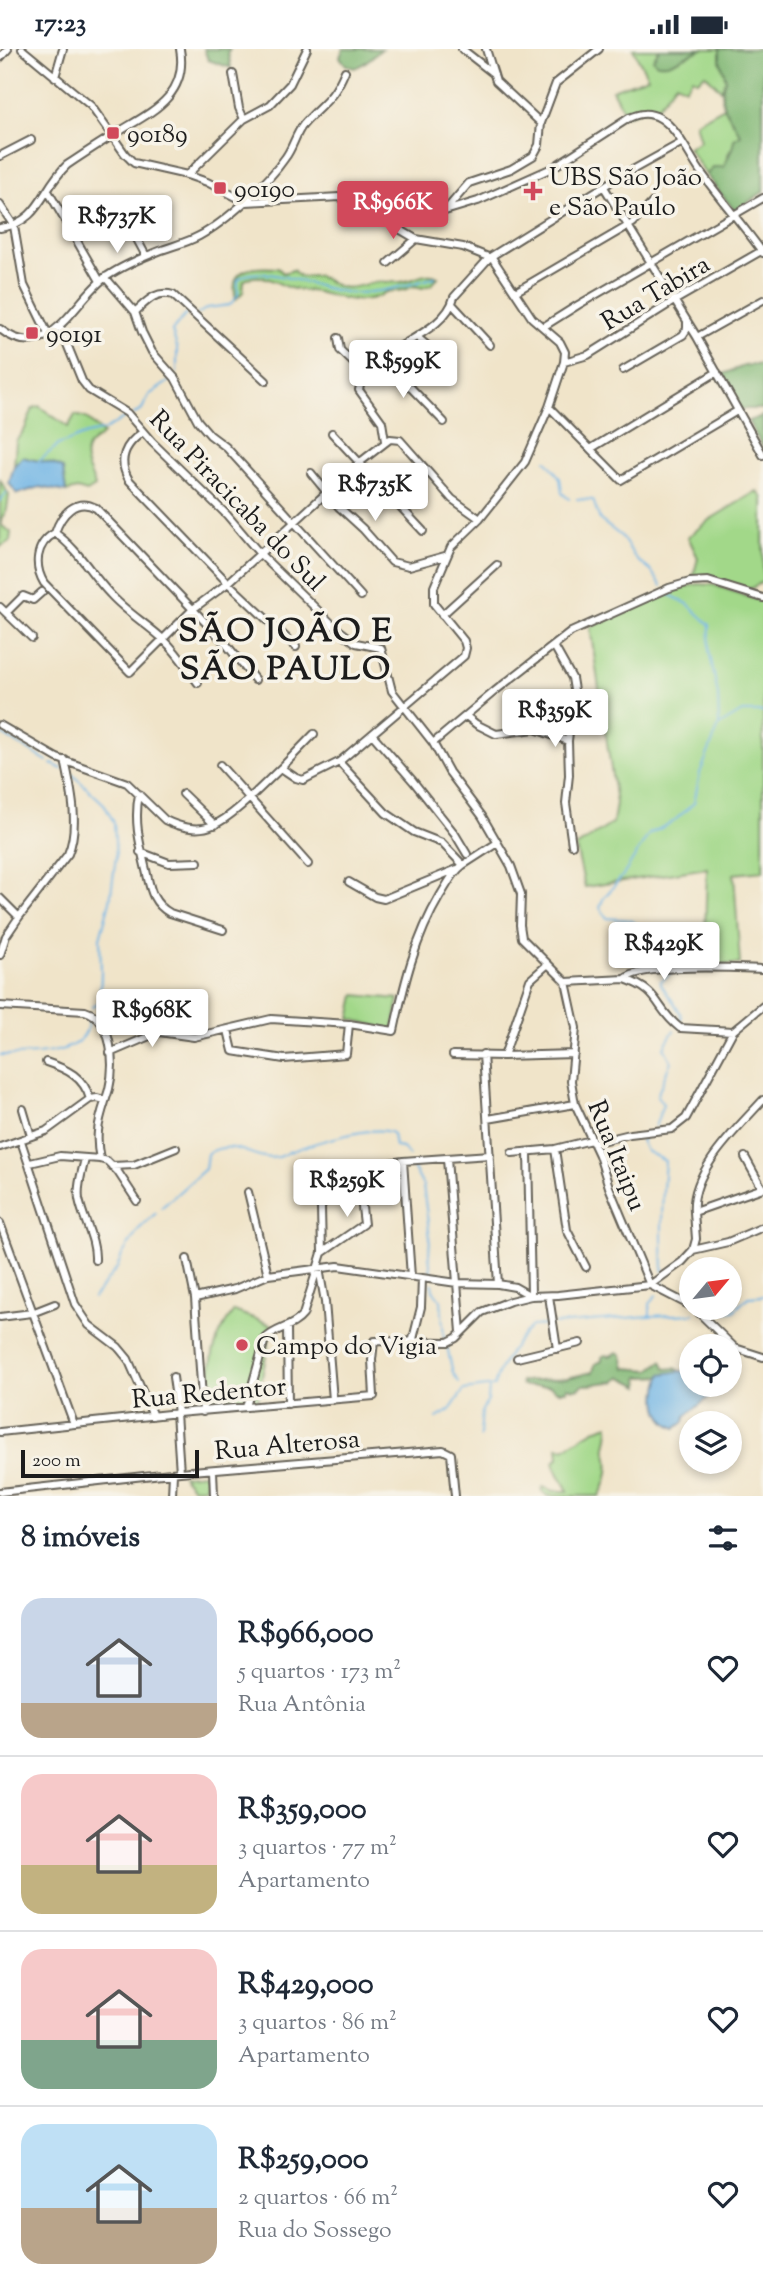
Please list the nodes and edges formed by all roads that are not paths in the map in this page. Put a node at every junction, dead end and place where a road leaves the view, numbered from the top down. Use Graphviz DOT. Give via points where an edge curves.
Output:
graph roads {
  1 [pos="8,49"];
  2 [pos="22,49"];
  3 [pos="63,49"];
  4 [pos="180,49"];
  5 [pos="307,49"];
  6 [pos="462,49"];
  7 [pos="486,49"];
  8 [pos="598,49"];
  9 [pos="0,58"];
  10 [pos="345,71"];
  11 [pos="233,74"];
  12 [pos="494,74"];
  13 [pos="55,77"];
  14 [pos="244,119"];
  15 [pos="541,123"];
  16 [pos="113,135"];
  17 [pos="32,140"];
  18 [pos="681,143"];
  19 [pos="0,156"];
  20 [pos="187,175"];
  21 [pos="604,187"];
  22 [pos="48,191"];
  23 [pos="763,198"];
  24 [pos="246,202"];
  25 [pos="653,202"];
  26 [pos="382,204"];
  27 [pos="0,205"];
  28 [pos="445,211"];
  29 [pos="735,214"];
  30 [pos="125,217"];
  31 [pos="14,226"];
  32 [pos="627,226"];
  33 [pos="0,228"];
  34 [pos="416,239"];
  35 [pos="762,251"];
  36 [pos="146,256"];
  37 [pos="490,257"];
  38 [pos="388,263"];
  39 [pos="651,263"];
  40 [pos="103,279"];
  41 [pos="515,292"];
  42 [pos="763,300"];
  43 [pos="674,301"];
  44 [pos="453,305"];
  45 [pos="135,312"];
  46 [pos="687,320"];
  47 [pos="60,327"];
  48 [pos="543,327"];
  49 [pos="0,329"];
  50 [pos="47,334"];
  51 [pos="417,337"];
  52 [pos="697,337"];
  53 [pos="338,338"];
  54 [pos="490,345"];
  55 [pos="383,359"];
  56 [pos="445,360"];
  57 [pos="564,362"];
  58 [pos="623,370"];
  59 [pos="717,373"];
  60 [pos="365,374"];
  61 [pos="266,381"];
  62 [pos="549,407"];
  63 [pos="737,411"];
  64 [pos="444,422"];
  65 [pos="143,432"];
  66 [pos="332,433"];
  67 [pos="385,441"];
  68 [pos="592,448"];
  69 [pos="763,455"];
  70 [pos="359,463"];
  71 [pos="311,473"];
  72 [pos="326,493"];
  73 [pos="480,520"];
  74 [pos="294,524"];
  75 [pos="423,531"];
  76 [pos="55,533"];
  77 [pos="260,554"];
  78 [pos="445,556"];
  79 [pos="498,565"];
  80 [pos="228,583"];
  81 [pos="41,592"];
  82 [pos="361,596"];
  83 [pos="763,598"];
  84 [pos="0,607"];
  85 [pos="193,609"];
  86 [pos="6,613"];
  87 [pos="442,615"];
  88 [pos="32,638"];
  89 [pos="162,638"];
  90 [pos="554,646"];
  91 [pos="296,647"];
  92 [pos="255,680"];
  93 [pos="198,683"];
  94 [pos="405,706"];
  95 [pos="466,716"];
  96 [pos="0,725"];
  97 [pos="314,734"];
  98 [pos="372,734"];
  99 [pos="568,741"];
  100 [pos="433,743"];
  101 [pos="65,760"];
  102 [pos="339,762"];
  103 [pos="220,765"];
  104 [pos="281,768"];
  105 [pos="183,794"];
  106 [pos="139,795"];
  107 [pos="248,797"];
  108 [pos="215,825"];
  109 [pos="497,843"];
  110 [pos="572,845"];
  111 [pos="140,852"];
  112 [pos="467,854"];
  113 [pos="198,862"];
  114 [pos="308,864"];
  115 [pos="461,867"];
  116 [pos="348,882"];
  117 [pos="0,898"];
  118 [pos="19,917"];
  119 [pos="223,930"];
  120 [pos="0,954"];
  121 [pos="548,964"];
  122 [pos="763,969"];
  123 [pos="625,979"];
  124 [pos="566,982"];
  125 [pos="0,1006"];
  126 [pos="763,1006"];
  127 [pos="349,1024"];
  128 [pos="228,1030"];
  129 [pos="733,1031"];
  130 [pos="110,1053"];
  131 [pos="483,1054"];
  132 [pos="574,1054"];
  133 [pos="453,1055"];
  134 [pos="504,1056"];
  135 [pos="46,1062"];
  136 [pos="90,1099"];
  137 [pos="105,1100"];
  138 [pos="763,1100"];
  139 [pos="575,1104"];
  140 [pos="23,1109"];
  141 [pos="488,1119"];
  142 [pos="31,1136"];
  143 [pos="21,1141"];
  144 [pos="592,1142"];
  145 [pos="0,1147"];
  146 [pos="176,1148"];
  147 [pos="555,1150"];
  148 [pos="528,1152"];
  149 [pos="512,1153"];
  150 [pos="490,1155"];
  151 [pos="745,1157"];
  152 [pos="85,1159"];
  153 [pos="100,1159"];
  154 [pos="447,1159"];
  155 [pos="403,1161"];
  156 [pos="30,1163"];
  157 [pos="112,1166"];
  158 [pos="353,1173"];
  159 [pos="763,1188"];
  160 [pos="248,1192"];
  161 [pos="137,1201"];
  162 [pos="694,1212"];
  163 [pos="0,1223"];
  164 [pos="763,1227"];
  165 [pos="693,1250"];
  166 [pos="322,1253"];
  167 [pos="10,1254"];
  168 [pos="0,1255"];
  169 [pos="187,1259"];
  170 [pos="95,1260"];
  171 [pos="318,1266"];
  172 [pos="586,1268"];
  173 [pos="268,1275"];
  174 [pos="411,1276"];
  175 [pos="422,1278"];
  176 [pos="457,1283"];
  177 [pos="498,1284"];
  178 [pos="650,1285"];
  179 [pos="531,1295"];
  180 [pos="549,1296"];
  181 [pos="195,1297"];
  182 [pos="679,1300"];
  183 [pos="55,1304"];
  184 [pos="32,1313"];
  185 [pos="0,1317"];
  186 [pos="706,1320"];
  187 [pos="287,1327"];
  188 [pos="461,1332"];
  189 [pos="412,1343"];
  190 [pos="580,1343"];
  191 [pos="557,1349"];
  192 [pos="763,1357"];
  193 [pos="517,1358"];
  194 [pos="173,1377"];
  195 [pos="333,1400"];
  196 [pos="288,1404"];
  197 [pos="246,1407"];
  198 [pos="203,1412"];
  199 [pos="177,1413"];
  200 [pos="153,1416"];
  201 [pos="74,1424"];
  202 [pos="0,1432"];
  203 [pos="213,1470"];
  204 [pos="177,1472"];
  205 [pos="0,1492"];
  206 [pos="29,1492"];
  207 [pos="172,1496"];
  208 [pos="214,1496"];
  209 [pos="455,1496"];
  1 -- 9 [label="street"];
  2 -- 13 [label="street"];
  3 -- 13 [label="street"];
  4 -- 16 [label="street" via="179,71 170,95 156,110"];
  5 -- 14 [label="street" via="290,84 270,105"];
  6 -- 12 [label="street"];
  7 -- 12 [label="street"];
  8 -- 15 [label="street" via="556,83"];
  10 -- 24 [label="street" via="334,95 303,125 283,161"];
  11 -- 14 [label="street"];
  12 -- 15 [label="street"];
  13 -- 16 [label="street" via="91,106"];
  14 -- 20 [label="street"];
  15 -- 28 [label="street" via="533,156 470,183"];
  16 -- 20 [label="street" via="134,163"];
  16 -- 22 [label="street" via="67,165"];
  17 -- 19 [label="street"];
  18 -- 21 [label="street"];
  18 -- 28 [label="street" via="659,117 643,113 552,168"];
  18 -- 29 [label="street"];
  20 -- 24 [label="street"];
  21 -- 32 [label="street"];
  21 -- 37 [label="street"];
  22 -- 31 [label="street" via="29,216"];
  22 -- 40 [label="street"];
  23 -- 29 [label="street"];
  24 -- 26 [label="street" via="340,197"];
  24 -- 36 [label="street" via="200,236"];
  25 -- 32 [label="street"];
  26 -- 28 [label="street"];
  26 -- 34 [label="street" via="394,226"];
  27 -- 31 [label="street"];
  29 -- 35 [label="street"];
  29 -- 39 [label="street"];
  30 -- 36 [label="street"];
  31 -- 33 [label="street"];
  31 -- 50 [label="street" via="24,285"];
  32 -- 39 [label="street"];
  32 -- 41 [label="street"];
  34 -- 37 [label="street"];
  34 -- 38 [label="street"];
  35 -- 43 [label="street, Rua Tabira"];
  36 -- 40 [label="street"];
  37 -- 41 [label="street"];
  37 -- 44 [label="street" via="454,297"];
  39 -- 43 [label="street"];
  39 -- 48 [label="street"];
  40 -- 45 [label="street"];
  40 -- 47 [label="street"];
  41 -- 48 [label="street"];
  42 -- 52 [label="street"];
  43 -- 46 [label="street"];
  43 -- 57 [label="street, Rua Tabira" via="588,355"];
  44 -- 51 [label="street"];
  44 -- 54 [label="street"];
  45 -- 61 [label="street" via="158,294 173,295"];
  45 -- 74 [label="street" via="152,352 176,378 198,421"];
  46 -- 52 [label="street"];
  46 -- 58 [label="street" via="683,335"];
  47 -- 50 [label="street"];
  47 -- 65 [label="street, Rua Piracicaba do Sul" via="82,380 99,398 127,413"];
  48 -- 57 [label="street" via="565,348"];
  49 -- 50 [label="street" via="31,340"];
  51 -- 55 [label="street"];
  51 -- 56 [label="street"];
  52 -- 59 [label="street"];
  53 -- 60 [label="street" via="341,350"];
  55 -- 60 [label="street"];
  55 -- 64 [label="street"];
  57 -- 62 [label="street"];
  59 -- 63 [label="street"];
  59 -- 68 [label="street"];
  60 -- 67 [label="street" via="359,390 382,422"];
  62 -- 68 [label="street"];
  62 -- 73 [label="street" via="525,462"];
  63 -- 68 [label="street" via="621,480"];
  63 -- 69 [label="street"];
  65 -- 77 [label="street, Rua Piracicaba do Sul"];
  65 -- 80 [label="street" via="123,455 126,475"];
  66 -- 70 [label="street"];
  67 -- 70 [label="street"];
  67 -- 73 [label="street" via="400,440 452,499"];
  70 -- 72 [label="street"];
  70 -- 75 [label="street"];
  71 -- 72 [label="street"];
  72 -- 74 [label="street"];
  72 -- 78 [label="street" via="392,562 409,566"];
  73 -- 78 [label="street"];
  74 -- 77 [label="street"];
  74 -- 82 [label="street"];
  76 -- 85 [label="street" via="72,508 79,504 96,508"];
  76 -- 89 [label="street" via="108,593"];
  76 -- 89 [label="street" via="41,547 38,574 130,672"];
  77 -- 80 [label="street"];
  77 -- 94 [label="street, Rua Piracicaba do Sul" via="343,634 361,644 380,646 389,685"];
  78 -- 87 [label="street" via="432,593"];
  79 -- 87 [label="street"];
  80 -- 85 [label="street"];
  80 -- 91 [label="street"];
  81 -- 86 [label="street" via="33,600 23,596"];
  83 -- 90 [label="street" via="708,581 678,585 571,632"];
  84 -- 86 [label="street"];
  85 -- 89 [label="street"];
  85 -- 92 [label="street"];
  86 -- 88 [label="street"];
  87 -- 94 [label="street" via="464,641 466,653"];
  89 -- 93 [label="street"];
  90 -- 95 [label="street"];
  90 -- 99 [label="street" via="573,684"];
  94 -- 98 [label="street"];
  94 -- 100 [label="street"];
  95 -- 99 [label="street" via="496,734 536,729"];
  95 -- 100 [label="street"];
  96 -- 101 [label="street"];
  97 -- 104 [label="street"];
  98 -- 102 [label="street"];
  98 -- 112 [label="street"];
  99 -- 110 [label="street" via="566,803"];
  100 -- 109 [label="street"];
  101 -- 106 [label="street" via="127,783"];
  101 -- 118 [label="street" via="73,811 72,843"];
  102 -- 104 [label="street" via="303,781"];
  102 -- 115 [label="street" via="386,813 414,832 442,843"];
  103 -- 107 [label="street"];
  104 -- 107 [label="street"];
  105 -- 108 [label="street"];
  106 -- 108 [label="street" via="171,823 196,828"];
  106 -- 111 [label="street"];
  107 -- 108 [label="street"];
  107 -- 114 [label="street"];
  109 -- 115 [label="street"];
  109 -- 121 [label="street" via="518,881 522,937"];
  111 -- 113 [label="street" via="169,863"];
  111 -- 119 [label="street" via="149,890 164,910"];
  115 -- 116 [label="street" via="384,899"];
  115 -- 127 [label="street" via="419,935 394,1031"];
  117 -- 118 [label="street"];
  118 -- 120 [label="street"];
  121 -- 124 [label="street"];
  121 -- 134 [label="street" via="530,980"];
  122 -- 123 [label="street" via="666,969"];
  123 -- 124 [label="street"];
  123 -- 129 [label="street" via="649,990 680,1028"];
  124 -- 132 [label="street, Rua Itaipu" via="576,1028"];
  125 -- 130 [label="street" via="90,1012 104,1024"];
  126 -- 129 [label="street"];
  127 -- 128 [label="street" via="271,1019"];
  127 -- 128 [label="street" via="346,1054 290,1059 233,1051"];
  128 -- 130 [label="street" via="194,1038 159,1032"];
  129 -- 144 [label="street" via="677,1127"];
  130 -- 137 [label="street"];
  131 -- 133 [label="street"];
  131 -- 134 [label="street"];
  131 -- 141 [label="street"];
  132 -- 134 [label="street"];
  132 -- 139 [label="street, Rua Itaipu"];
  135 -- 136 [label="street" via="78,1077"];
  136 -- 137 [label="street"];
  136 -- 142 [label="street" via="59,1124"];
  137 -- 153 [label="street" via="97,1135"];
  138 -- 162 [label="street" via="705,1170 694,1196"];
  139 -- 141 [label="street"];
  139 -- 144 [label="street, Rua Itaipu"];
  140 -- 142 [label="street"];
  141 -- 150 [label="street"];
  142 -- 143 [label="street"];
  143 -- 145 [label="street"];
  143 -- 156 [label="street"];
  144 -- 147 [label="street"];
  144 -- 178 [label="street, Rua Itaipu"];
  146 -- 157 [label="street" via="130,1166"];
  147 -- 148 [label="street"];
  147 -- 172 [label="street" via="567,1230"];
  148 -- 149 [label="street"];
  148 -- 179 [label="street"];
  150 -- 154 [label="street"];
  150 -- 177 [label="street"];
  151 -- 159 [label="street"];
  152 -- 153 [label="street"];
  152 -- 156 [label="street" via="60,1156"];
  152 -- 170 [label="street" via="79,1196 95,1245"];
  153 -- 157 [label="street"];
  154 -- 155 [label="street"];
  154 -- 176 [label="street"];
  155 -- 158 [label="street"];
  155 -- 174 [label="street"];
  156 -- 200 [label="street" via="75,1304 89,1325 128,1359"];
  157 -- 161 [label="street"];
  158 -- 166 [label="street" via="323,1199"];
  158 -- 166 [label="street" via="359,1182 364,1224"];
  159 -- 162 [label="street"];
  160 -- 173 [label="street"];
  162 -- 165 [label="street"];
  163 -- 167 [label="street"];
  164 -- 165 [label="street"];
  165 -- 178 [label="street"];
  166 -- 171 [label="street"];
  167 -- 168 [label="street"];
  167 -- 184 [label="street"];
  169 -- 181 [label="street"];
  171 -- 173 [label="street"];
  171 -- 174 [label="street"];
  171 -- 187 [label="street" via="303,1315"];
  171 -- 195 [label="street" via="326,1302"];
  173 -- 181 [label="street" via="235,1289"];
  174 -- 175 [label="street"];
  175 -- 176 [label="street"];
  175 -- 189 [label="street"];
  176 -- 177 [label="street"];
  176 -- 188 [label="street"];
  177 -- 179 [label="street"];
  178 -- 180 [label="street"];
  178 -- 182 [label="street"];
  179 -- 180 [label="street"];
  179 -- 188 [label="street" via="485,1310"];
  180 -- 191 [label="street"];
  181 -- 198 [label="street"];
  183 -- 184 [label="street"];
  184 -- 185 [label="street"];
  184 -- 201 [label="street"];
  186 -- 192 [label="street" via="736,1348"];
  187 -- 196 [label="street"];
  187 -- 197 [label="street" via="265,1339"];
  188 -- 189 [label="street" via="448,1342"];
  189 -- 195 [label="street, Rua Redentor" via="374,1341 374,1397"];
  190 -- 191 [label="street"];
  191 -- 193 [label="street"];
  194 -- 199 [label="street"];
  195 -- 196 [label="street, Rua Redentor"];
  196 -- 197 [label="street, Rua Redentor"];
  197 -- 198 [label="street, Rua Redentor"];
  198 -- 199 [label="street, Rua Redentor"];
  199 -- 200 [label="street, Rua Redentor"];
  199 -- 204 [label="street"];
  200 -- 201 [label="street, Rua Redentor"];
  201 -- 202 [label="street, Rua Redentor"];
  203 -- 204 [label="street, Rua Alterosa"];
  203 -- 208 [label="street"];
  203 -- 209 [label="street, Rua Alterosa" via="447,1450 452,1458"];
  204 -- 206 [label="street, Rua Alterosa"];
  204 -- 207 [label="street"];
  205 -- 206 [label="street, Rua Alterosa"];
}
